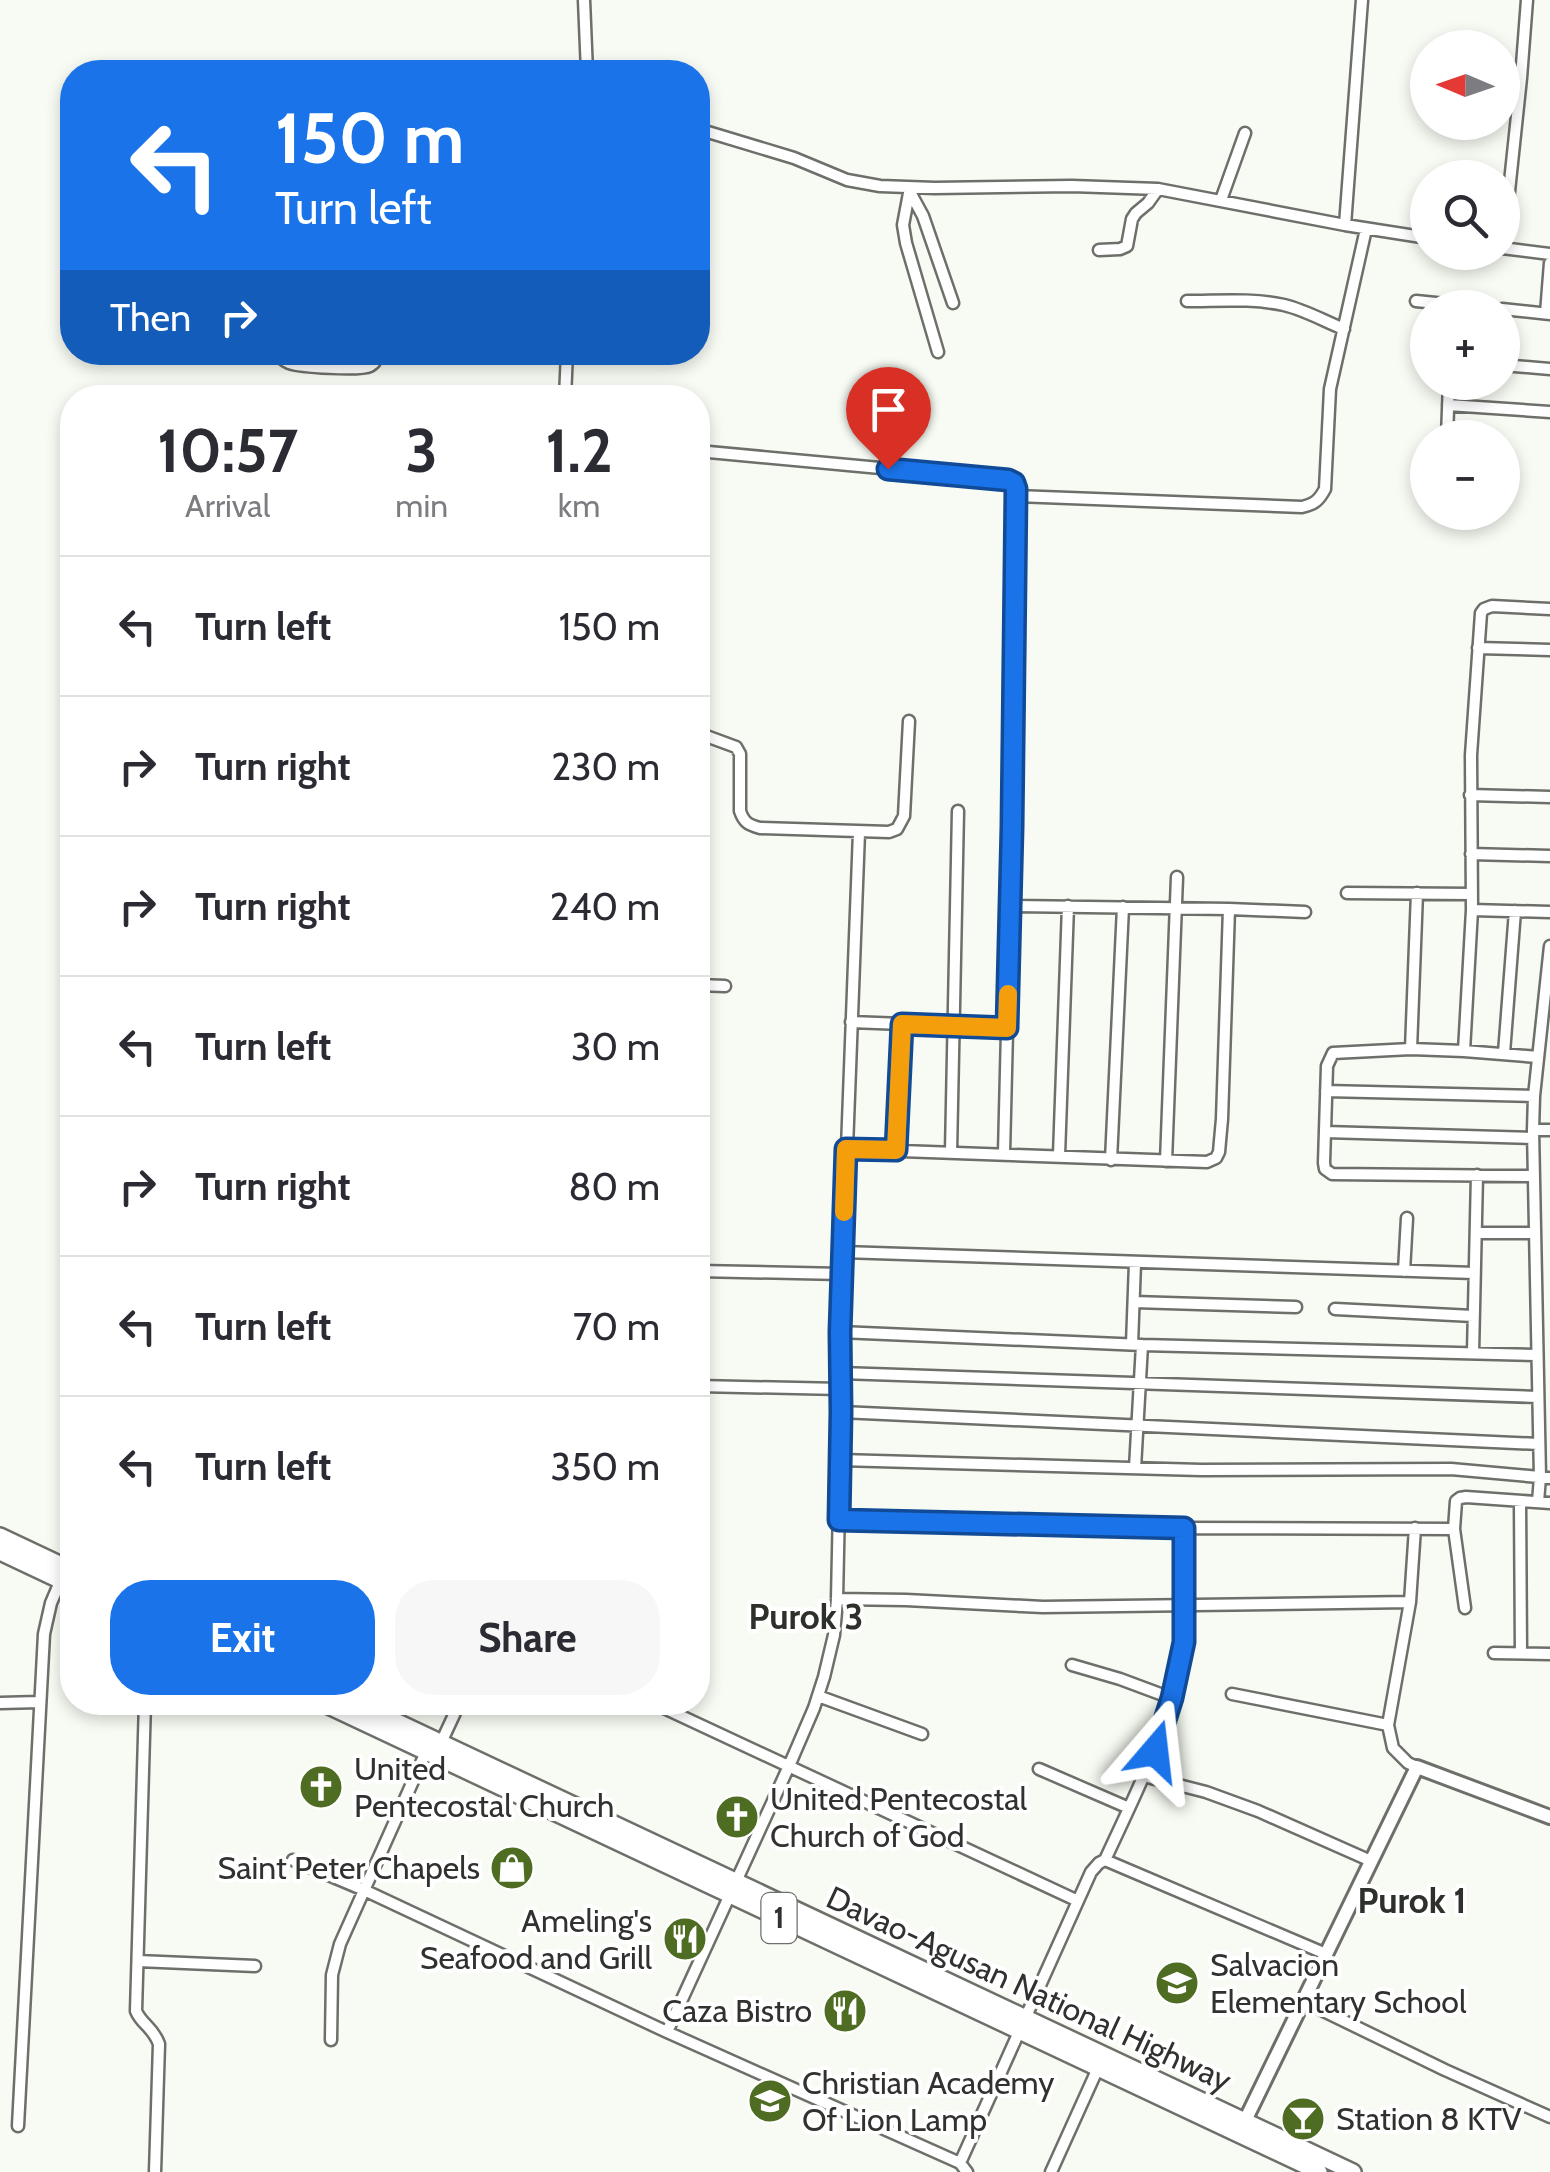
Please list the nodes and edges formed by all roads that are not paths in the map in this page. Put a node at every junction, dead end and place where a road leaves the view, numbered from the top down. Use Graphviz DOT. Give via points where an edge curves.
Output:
graph roads {
  1 [pos="584,0"];
  2 [pos="1362,0"];
  3 [pos="1527,0"];
  4 [pos="587,60"];
  5 [pos="710,132"];
  6 [pos="1245,132"];
  7 [pos="1512,160"];
  8 [pos="1158,189"];
  9 [pos="910,190"];
  10 [pos="1221,200"];
  11 [pos="1344,225"];
  12 [pos="1366,229"];
  13 [pos="1410,235"];
  14 [pos="1099,250"];
  15 [pos="1520,250"];
  16 [pos="1550,254"];
  17 [pos="1550,263"];
  18 [pos="1187,301"];
  19 [pos="953,303"];
  20 [pos="1520,311"];
  21 [pos="1548,313"];
  22 [pos="1344,329"];
  23 [pos="938,352"];
  24 [pos="293,365"];
  25 [pos="369,365"];
  26 [pos="1520,366"];
  27 [pos="1550,369"];
  28 [pos="1448,400"];
  29 [pos="1448,405"];
  30 [pos="1550,412"];
  31 [pos="1448,420"];
  32 [pos="710,452"];
  33 [pos="1016,496"];
  34 [pos="1550,609"];
  35 [pos="1478,648"];
  36 [pos="1550,650"];
  37 [pos="908,721"];
  38 [pos="710,737"];
  39 [pos="1470,795"];
  40 [pos="1550,797"];
  41 [pos="958,811"];
  42 [pos="858,832"];
  43 [pos="1472,854"];
  44 [pos="1550,856"];
  45 [pos="1177,877"];
  46 [pos="1347,893"];
  47 [pos="1417,894"];
  48 [pos="1472,894"];
  49 [pos="1009,906"];
  50 [pos="1068,906"];
  51 [pos="1123,907"];
  52 [pos="1176,908"];
  53 [pos="1229,909"];
  54 [pos="1472,910"];
  55 [pos="1514,911"];
  56 [pos="1305,912"];
  57 [pos="1550,912"];
  58 [pos="1550,946"];
  59 [pos="710,985"];
  60 [pos="725,986"];
  61 [pos="851,1022"];
  62 [pos="902,1024"];
  63 [pos="954,1027"];
  64 [pos="1007,1028"];
  65 [pos="1411,1049"];
  66 [pos="1464,1050"];
  67 [pos="1504,1054"];
  68 [pos="1538,1057"];
  69 [pos="1326,1091"];
  70 [pos="1534,1096"];
  71 [pos="1550,1130"];
  72 [pos="1325,1132"];
  73 [pos="1533,1134"];
  74 [pos="846,1149"];
  75 [pos="896,1150"];
  76 [pos="951,1152"];
  77 [pos="1004,1153"];
  78 [pos="1058,1155"];
  79 [pos="1112,1160"];
  80 [pos="1166,1160"];
  81 [pos="1477,1175"];
  82 [pos="1534,1176"];
  83 [pos="1407,1218"];
  84 [pos="1476,1233"];
  85 [pos="1534,1233"];
  86 [pos="842,1252"];
  87 [pos="1135,1262"];
  88 [pos="710,1271"];
  89 [pos="1404,1271"];
  90 [pos="1474,1273"];
  91 [pos="842,1274"];
  92 [pos="1134,1302"];
  93 [pos="1296,1307"];
  94 [pos="1335,1309"];
  95 [pos="1473,1316"];
  96 [pos="840,1332"];
  97 [pos="1137,1345"];
  98 [pos="1473,1353"];
  99 [pos="1536,1355"];
  100 [pos="841,1373"];
  101 [pos="1140,1384"];
  102 [pos="710,1386"];
  103 [pos="841,1389"];
  104 [pos="1537,1396"];
  105 [pos="841,1412"];
  106 [pos="1137,1427"];
  107 [pos="1538,1444"];
  108 [pos="840,1460"];
  109 [pos="1135,1468"];
  110 [pos="1545,1477"];
  111 [pos="1520,1501"];
  112 [pos="1544,1503"];
  113 [pos="839,1520"];
  114 [pos="1184,1528"];
  115 [pos="1415,1528"];
  116 [pos="1454,1529"];
  117 [pos="0,1536"];
  118 [pos="0,1552"];
  119 [pos="60,1566"];
  120 [pos="60,1569"];
  121 [pos="60,1589"];
  122 [pos="837,1598"];
  123 [pos="1410,1602"];
  124 [pos="1186,1606"];
  125 [pos="1465,1608"];
  126 [pos="1494,1653"];
  127 [pos="1521,1653"];
  128 [pos="1550,1654"];
  129 [pos="1072,1666"];
  130 [pos="1232,1694"];
  131 [pos="818,1696"];
  132 [pos="1172,1698"];
  133 [pos="39,1702"];
  134 [pos="0,1703"];
  135 [pos="145,1715"];
  136 [pos="350,1715"];
  137 [pos="376,1715"];
  138 [pos="453,1715"];
  139 [pos="680,1715"];
  140 [pos="1388,1725"];
  141 [pos="922,1734"];
  142 [pos="434,1751"];
  143 [pos="789,1766"];
  144 [pos="1417,1767"];
  145 [pos="1039,1769"];
  146 [pos="1143,1776"];
  147 [pos="1128,1808"];
  148 [pos="1550,1818"];
  149 [pos="293,1860"];
  150 [pos="1105,1860"];
  151 [pos="1371,1861"];
  152 [pos="733,1889"];
  153 [pos="364,1890"];
  154 [pos="1078,1901"];
  155 [pos="1326,1954"];
  156 [pos="138,1961"];
  157 [pos="255,1966"];
  158 [pos="1303,2001"];
  159 [pos="1023,2025"];
  160 [pos="667,2032"];
  161 [pos="331,2040"];
  162 [pos="1098,2068"];
  163 [pos="1136,2078"];
  164 [pos="1550,2116"];
  165 [pos="18,2126"];
  166 [pos="1242,2128"];
  167 [pos="964,2168"];
  168 [pos="1348,2171"];
  169 [pos="155,2172"];
  170 [pos="1051,2172"];
  171 [pos="1319,2172"];
  1 -- 4 [label="street"];
  2 -- 11 [label="street"];
  3 -- 7 [label="street"];
  5 -- 9 [label="street" via="847,180"];
  6 -- 10 [label="street"];
  8 -- 9 [label="street"];
  8 -- 10 [label="street"];
  8 -- 14 [label="street" via="1132,219 1127,246"];
  9 -- 19 [label="street"];
  9 -- 23 [label="street" via="903,225"];
  10 -- 11 [label="street"];
  11 -- 12 [label="street"];
  12 -- 13 [label="street"];
  12 -- 22 [label="street"];
  15 -- 16 [label="street"];
  17 -- 21 [label="street"];
  18 -- 22 [label="street" via="1281,304"];
  20 -- 21 [label="street"];
  22 -- 33 [label="street" via="1330,388 1324,489 1313,504"];
  24 -- 25 [label="street"];
  26 -- 27 [label="street"];
  28 -- 29 [label="street"];
  29 -- 30 [label="street"];
  29 -- 31 [label="street"];
  32 -- 33 [label="street" via="1008,480"];
  33 -- 49 [label="street"];
  34 -- 35 [label="street" via="1487,607"];
  35 -- 36 [label="street"];
  35 -- 39 [label="street"];
  37 -- 42 [label="street" via="902,824 889,832"];
  38 -- 42 [label="street" via="740,754 740,812 749,826"];
  39 -- 40 [label="street"];
  39 -- 43 [label="street"];
  41 -- 63 [label="street"];
  42 -- 61 [label="street"];
  43 -- 44 [label="street"];
  43 -- 48 [label="street"];
  45 -- 52 [label="street"];
  46 -- 47 [label="street"];
  47 -- 48 [label="street"];
  47 -- 65 [label="street"];
  48 -- 54 [label="street"];
  49 -- 50 [label="street"];
  49 -- 64 [label="street"];
  50 -- 51 [label="street"];
  50 -- 78 [label="street"];
  51 -- 52 [label="street"];
  51 -- 79 [label="street"];
  52 -- 53 [label="street"];
  52 -- 80 [label="street"];
  53 -- 56 [label="street"];
  53 -- 80 [label="street" via="1219,1152 1211,1161"];
  54 -- 55 [label="street"];
  54 -- 66 [label="street"];
  55 -- 57 [label="street"];
  55 -- 67 [label="street"];
  58 -- 68 [label="street"];
  59 -- 60 [label="street"];
  61 -- 62 [label="street"];
  61 -- 74 [label="street"];
  62 -- 63 [label="street"];
  62 -- 75 [label="street"];
  63 -- 64 [label="street"];
  63 -- 76 [label="street"];
  64 -- 77 [label="street"];
  65 -- 66 [label="street"];
  65 -- 69 [label="street" via="1333,1053"];
  66 -- 67 [label="street"];
  67 -- 68 [label="street"];
  68 -- 70 [label="street"];
  69 -- 70 [label="street"];
  69 -- 72 [label="street"];
  70 -- 73 [label="street"];
  71 -- 73 [label="street"];
  72 -- 73 [label="street"];
  72 -- 81 [label="street" via="1325,1169 1332,1174"];
  73 -- 82 [label="street"];
  74 -- 75 [label="street"];
  74 -- 86 [label="street"];
  75 -- 76 [label="street"];
  76 -- 77 [label="street"];
  77 -- 78 [label="street"];
  78 -- 79 [label="street"];
  79 -- 80 [label="street"];
  81 -- 82 [label="street"];
  81 -- 84 [label="street"];
  82 -- 85 [label="street"];
  83 -- 89 [label="street"];
  84 -- 85 [label="street"];
  84 -- 90 [label="street"];
  85 -- 99 [label="street"];
  86 -- 87 [label="street"];
  86 -- 91 [label="street"];
  87 -- 89 [label="street"];
  87 -- 92 [label="street"];
  88 -- 91 [label="street"];
  89 -- 90 [label="street"];
  90 -- 95 [label="street"];
  91 -- 96 [label="street"];
  92 -- 93 [label="street"];
  92 -- 97 [label="street"];
  94 -- 95 [label="street"];
  95 -- 98 [label="street"];
  96 -- 97 [label="street"];
  96 -- 100 [label="street"];
  97 -- 98 [label="street"];
  97 -- 101 [label="street"];
  98 -- 99 [label="street"];
  99 -- 104 [label="street"];
  100 -- 101 [label="street"];
  100 -- 103 [label="street"];
  101 -- 104 [label="street"];
  101 -- 106 [label="street"];
  102 -- 103 [label="street"];
  103 -- 105 [label="street"];
  104 -- 107 [label="street"];
  105 -- 106 [label="street"];
  105 -- 108 [label="street"];
  106 -- 107 [label="street"];
  106 -- 109 [label="street"];
  107 -- 110 [label="street"];
  108 -- 109 [label="street"];
  108 -- 113 [label="street"];
  109 -- 110 [label="street" via="1450,1469"];
  110 -- 112 [label="street"];
  111 -- 112 [label="street"];
  111 -- 116 [label="street" via="1460,1498"];
  111 -- 127 [label="street"];
  113 -- 114 [label="street"];
  113 -- 122 [label="street"];
  114 -- 115 [label="street"];
  114 -- 124 [label="street"];
  115 -- 116 [label="street"];
  115 -- 123 [label="street"];
  116 -- 125 [label="street"];
  117 -- 119 [label="highway"];
  118 -- 120 [label="highway"];
  121 -- 133 [label="street" via="46,1618"];
  122 -- 124 [label="street"];
  122 -- 131 [label="street"];
  123 -- 124 [label="street"];
  123 -- 140 [label="street"];
  124 -- 132 [label="street"];
  126 -- 127 [label="street"];
  127 -- 128 [label="street"];
  129 -- 132 [label="street"];
  130 -- 140 [label="street"];
  131 -- 141 [label="street"];
  131 -- 143 [label="street"];
  132 -- 146 [label="street"];
  133 -- 134 [label="street"];
  133 -- 165 [label="street"];
  135 -- 156 [label="street"];
  136 -- 142 [label="highway, Davao-Agusan National Highway / 1"];
  137 -- 142 [label="highway, Davao-Agusan National Highway / 1"];
  138 -- 142 [label="street"];
  139 -- 143 [label="street"];
  140 -- 144 [label="street" via="1394,1748"];
  142 -- 152 [label="highway, Davao-Agusan National Highway / 1"];
  142 -- 153 [label="street"];
  143 -- 152 [label="street"];
  143 -- 154 [label="street"];
  144 -- 148 [label="street"];
  144 -- 151 [label="street"];
  145 -- 147 [label="street"];
  146 -- 147 [label="street"];
  146 -- 151 [label="street" via="1241,1804"];
  147 -- 150 [label="street"];
  149 -- 153 [label="street"];
  150 -- 154 [label="street" via="1091,1872"];
  150 -- 155 [label="street"];
  151 -- 155 [label="street"];
  152 -- 159 [label="highway, Davao-Agusan National Highway / 1"];
  152 -- 160 [label="street"];
  153 -- 160 [label="street"];
  153 -- 161 [label="street" via="332,1975"];
  154 -- 159 [label="street"];
  155 -- 158 [label="street"];
  156 -- 157 [label="street"];
  156 -- 169 [label="street" via="136,2011 159,2044"];
  158 -- 164 [label="street"];
  158 -- 166 [label="street"];
  159 -- 162 [label="highway, Davao-Agusan National Highway / 1"];
  159 -- 163 [label="highway, Davao-Agusan National Highway / 1"];
  159 -- 167 [label="street"];
  160 -- 167 [label="street"];
  162 -- 163 [label="highway, Davao-Agusan National Highway / 1"];
  162 -- 170 [label="street"];
  163 -- 166 [label="highway, Davao-Agusan National Highway / 1"];
  166 -- 168 [label="highway, Davao-Agusan National Highway / 1"];
  166 -- 171 [label="highway, Davao-Agusan National Highway / 1"];
}
